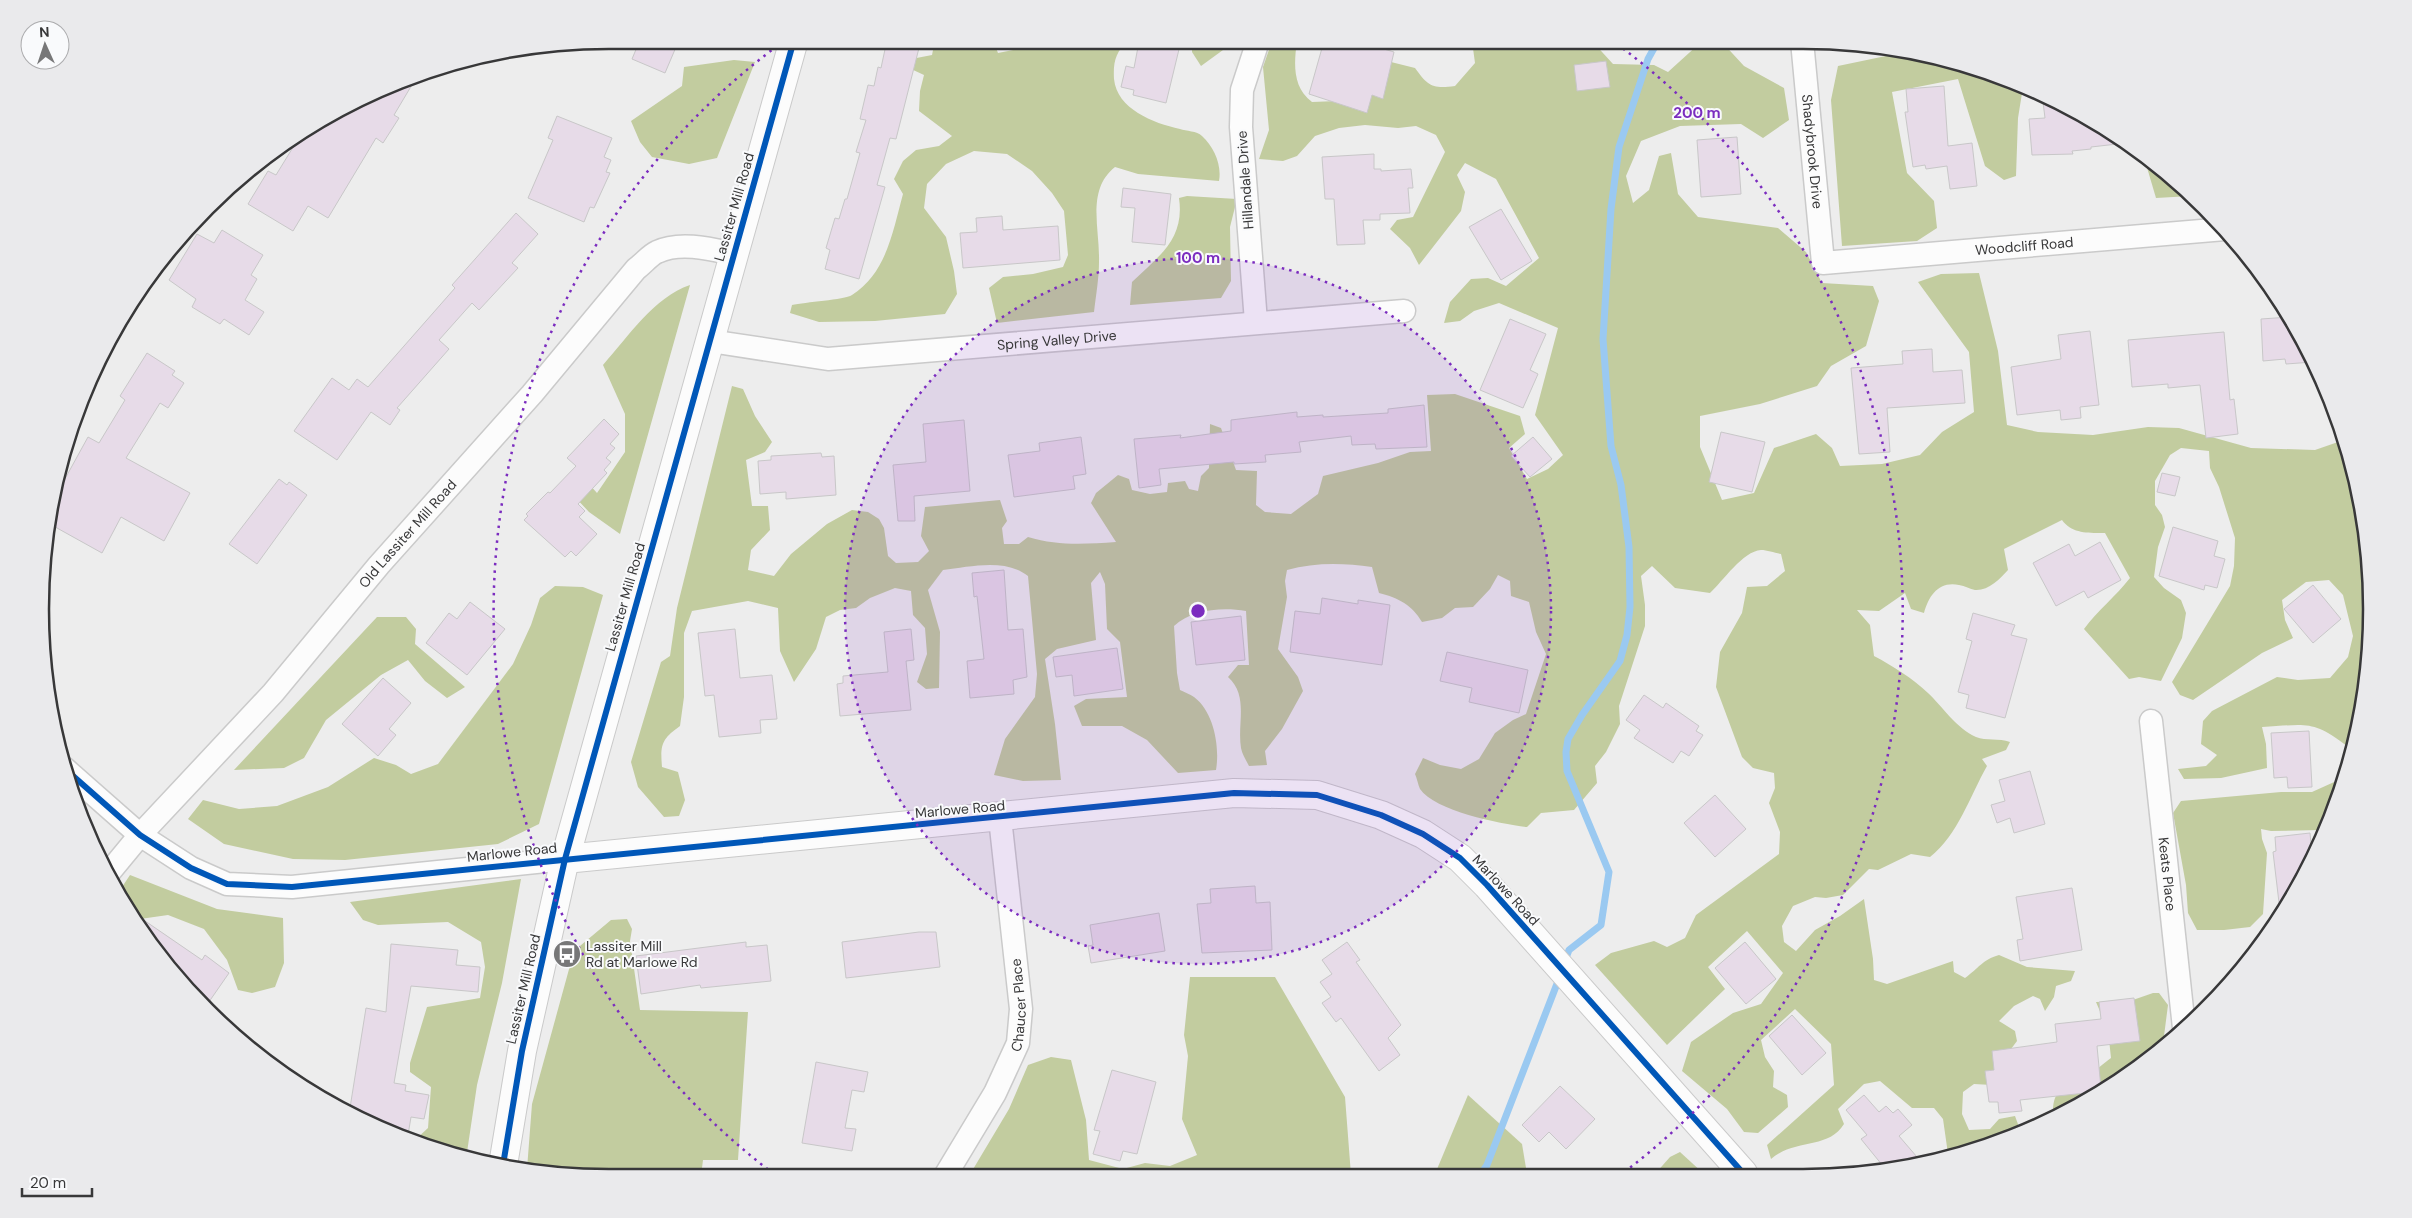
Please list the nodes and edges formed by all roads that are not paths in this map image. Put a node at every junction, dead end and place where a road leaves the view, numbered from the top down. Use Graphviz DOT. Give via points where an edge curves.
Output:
graph roads {
  1 [pos="791,49"];
  2 [pos="1255,49"];
  3 [pos="1803,49"];
  4 [pos="2215,230"];
  5 [pos="734,254"];
  6 [pos="1823,263"];
  7 [pos="1404,311"];
  8 [pos="1256,322"];
  9 [pos="710,340"];
  10 [pos="2151,721"];
  11 [pos="75,777"];
  12 [pos="1000,818"];
  13 [pos="140,835"];
  14 [pos="565,859"];
  15 [pos="113,868"];
  16 [pos="2183,1020"];
  17 [pos="504,1159"];
  18 [pos="949,1169"];
  19 [pos="1739,1169"];
  1 -- 5 [label="street, Lassiter Mill Road"];
  2 -- 8 [label="street, Hillandale Drive" via="1242,90 1241,127"];
  3 -- 6 [label="street, Shadybrook Drive"];
  4 -- 6 [label="street, Woodcliff Road"];
  5 -- 9 [label="street, Lassiter Mill Road"];
  5 -- 13 [label="street, Old Lassiter Mill Road" via="708,248 678,247 657,252 636,269 273,693"];
  7 -- 8 [label="street, Spring Valley Drive"];
  8 -- 9 [label="street, Spring Valley Drive" via="828,359"];
  9 -- 14 [label="street, Lassiter Mill Road"];
  10 -- 16 [label="street, Keats Place"];
  11 -- 13 [label="street, Marlowe Road"];
  12 -- 14 [label="street, Marlowe Road"];
  12 -- 18 [label="street, Chaucer Place" via="1021,1009 1018,1043 995,1094"];
  12 -- 19 [label="street, Marlowe Road" via="1234,793 1317,794 1398,822 1460,858"];
  13 -- 14 [label="street, Marlowe Road" via="191,868 227,884 292,887"];
  13 -- 15 [label="street, Old Lassiter Mill Road"];
  14 -- 17 [label="street, Lassiter Mill Road" via="522,1051"];
}
